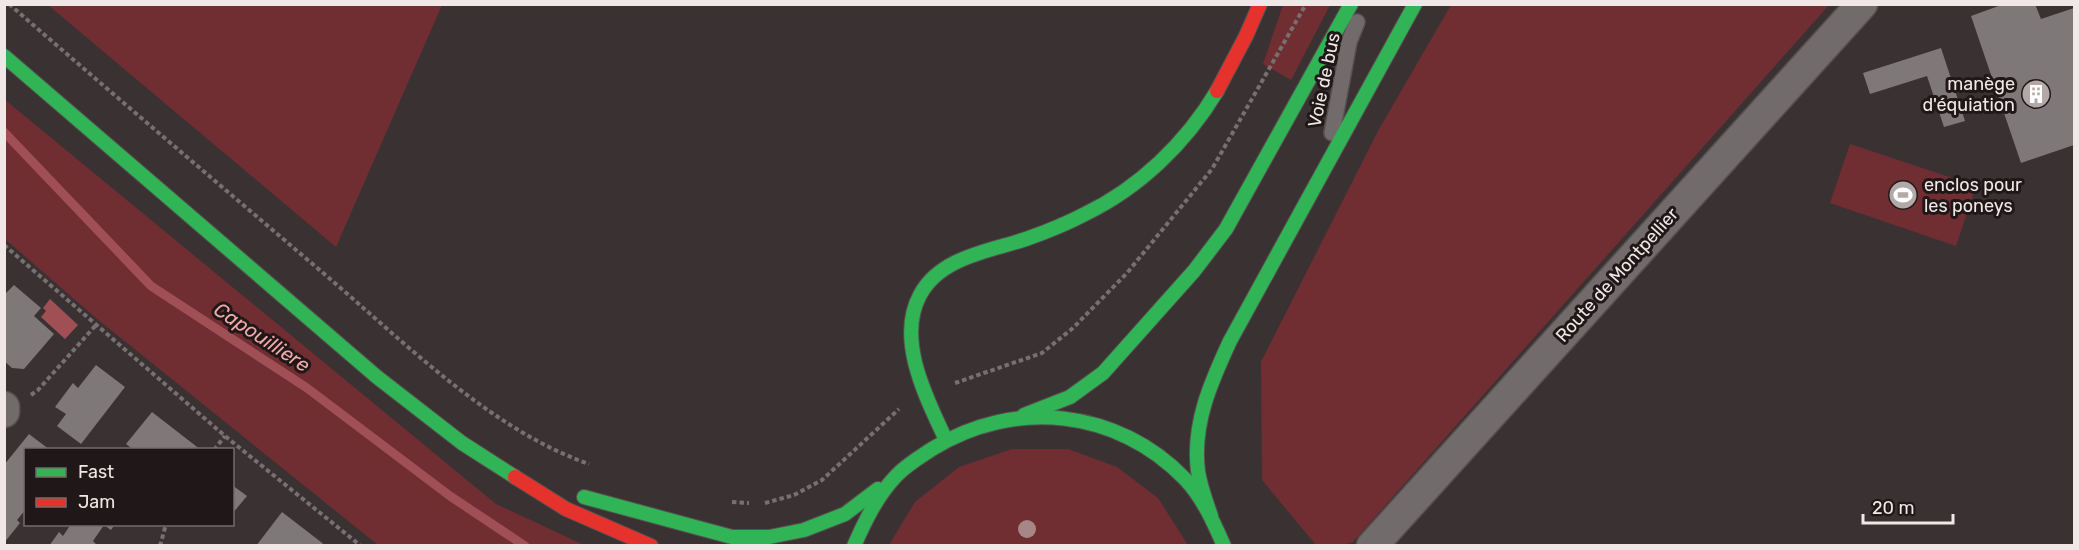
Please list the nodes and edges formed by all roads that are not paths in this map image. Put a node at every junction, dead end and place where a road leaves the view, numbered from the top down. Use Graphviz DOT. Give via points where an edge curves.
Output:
graph roads {
  1 [pos="1260,4"];
  2 [pos="1351,4"];
  3 [pos="1367,4"];
  4 [pos="1415,4"];
  5 [pos="1862,4"];
  6 [pos="4,56"];
  7 [pos="1326,165"];
  8 [pos="1024,415"];
  9 [pos="945,438"];
  10 [pos="509,471"];
  11 [pos="894,478"];
  12 [pos="1211,516"];
  13 [pos="651,546"];
  14 [pos="854,546"];
  15 [pos="1224,546"];
  16 [pos="1372,546"];
  1 -- 9 [label="main road" via="1228,76 1197,123 1159,165 1089,212 1030,238 954,262 936,275 921,294 913,314 912,334 925,396"];
  2 -- 8 [label="main road" via="1226,229 1194,271 1103,373 1070,397"];
  3 -- 7 [label="lane, Voie de bus" via="1349,42"];
  4 -- 7 [label="main road"];
  5 -- 16 [label="street, Route de Montpellier"];
  6 -- 10 [label="main road" via="377,377 462,443"];
  7 -- 12 [label="main road" via="1211,383 1197,429 1198,471"];
  8 -- 9 [label="main road" via="983,423"];
  8 -- 12 [label="main road" via="1068,417 1112,429 1152,450 1185,480"];
  9 -- 11 [label="main road"];
  10 -- 11 [label="main road" via="599,502 732,537 769,537 804,530 845,514"];
  10 -- 13 [label="main road" via="566,509"];
  11 -- 14 [label="main road" via="867,515"];
  12 -- 15 [label="main road"];
}
